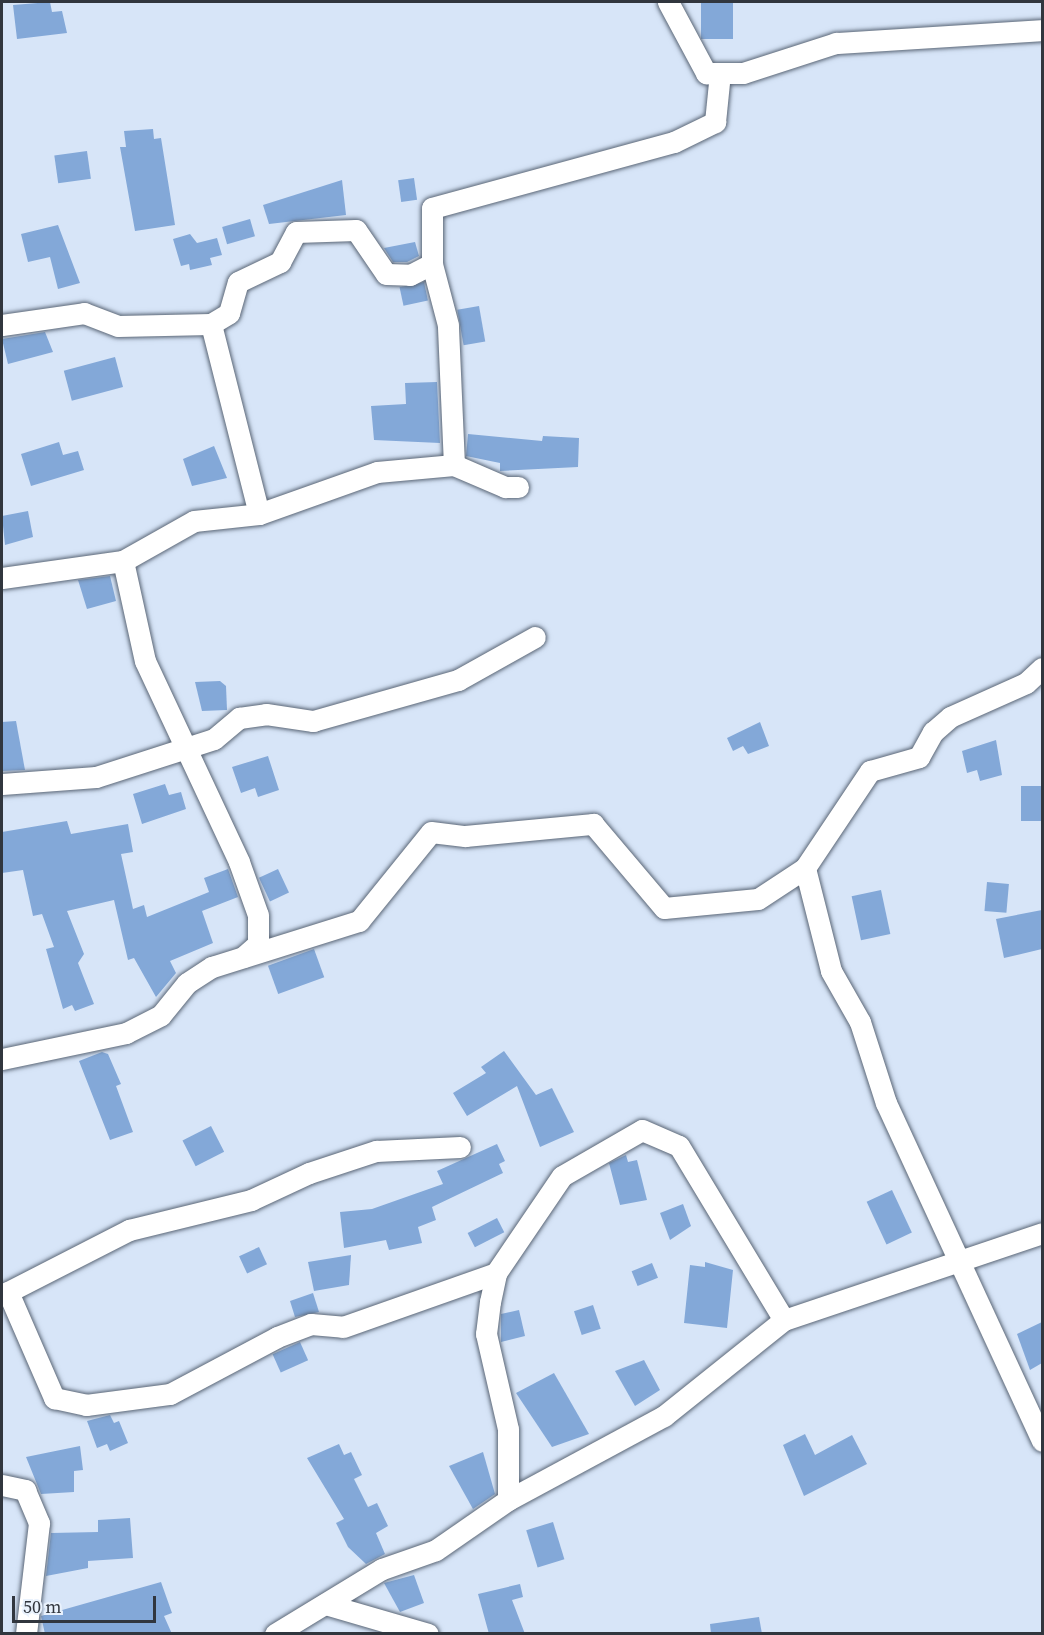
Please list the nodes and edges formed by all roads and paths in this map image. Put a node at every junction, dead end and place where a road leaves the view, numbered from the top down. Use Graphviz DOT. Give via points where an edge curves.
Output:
graph roads {
  1 [pos="668,2"];
  2 [pos="1042,30"];
  3 [pos="720,73"];
  4 [pos="432,264"];
  5 [pos="212,324"];
  6 [pos="2,325"];
  7 [pos="454,465"];
  8 [pos="518,487"];
  9 [pos="259,514"];
  10 [pos="123,561"];
  11 [pos="2,578"];
  12 [pos="535,637"];
  13 [pos="1042,668"];
  14 [pos="187,749"];
  15 [pos="2,784"];
  16 [pos="805,868"];
  17 [pos="242,958"];
  18 [pos="2,1059"];
  19 [pos="460,1147"];
  20 [pos="1042,1233"];
  21 [pos="957,1260"];
  22 [pos="496,1273"];
  23 [pos="5,1293"];
  24 [pos="784,1320"];
  25 [pos="1042,1440"];
  26 [pos="2,1485"];
  27 [pos="508,1500"];
  28 [pos="325,1604"];
  29 [pos="26,1634"];
  30 [pos="275,1634"];
  31 [pos="428,1634"];
  1 -- 3 [label="street" via="706,73"];
  2 -- 3 [label="street" via="836,43 742,73"];
  3 -- 4 [label="street" via="715,122 674,142 432,208"];
  4 -- 5 [label="street" via="410,275 386,274 356,230 296,232 280,262 244,275 229,314"];
  4 -- 7 [label="street" via="448,325"];
  5 -- 6 [label="street" via="118,326 84,312"];
  5 -- 9 [label="street"];
  7 -- 8 [label="street" via="505,487"];
  7 -- 9 [label="street" via="377,472"];
  9 -- 10 [label="street" via="194,521"];
  10 -- 11 [label="street"];
  10 -- 14 [label="street" via="145,661"];
  12 -- 14 [label="street" via="458,680 312,721 266,714 239,718 214,739"];
  13 -- 16 [label="street" via="1026,683 950,717 933,732 919,757 870,771"];
  14 -- 15 [label="street" via="96,777"];
  14 -- 17 [label="street" via="258,915 258,944"];
  16 -- 17 [label="street" via="758,899 664,908 592,824 465,836 431,832 359,921"];
  16 -- 21 [label="street" via="831,971 860,1022 886,1104"];
  17 -- 18 [label="street" via="187,983 161,1015 126,1033"];
  19 -- 23 [label="street" via="376,1151 309,1173 252,1200 129,1230"];
  20 -- 21 [label="street"];
  21 -- 24 [label="street"];
  21 -- 25 [label="street"];
  22 -- 23 [label="street" via="343,1327 311,1324 277,1336 170,1394 86,1406 54,1398"];
  22 -- 24 [label="street" via="562,1176 642,1130 679,1146"];
  22 -- 27 [label="street" via="486,1334 508,1429"];
  24 -- 27 [label="street" via="664,1416"];
  26 -- 29 [label="street" via="25,1490 39,1523"];
  27 -- 28 [label="street" via="436,1550 382,1569"];
  28 -- 30 [label="street"];
  28 -- 31 [label="street"];
}
